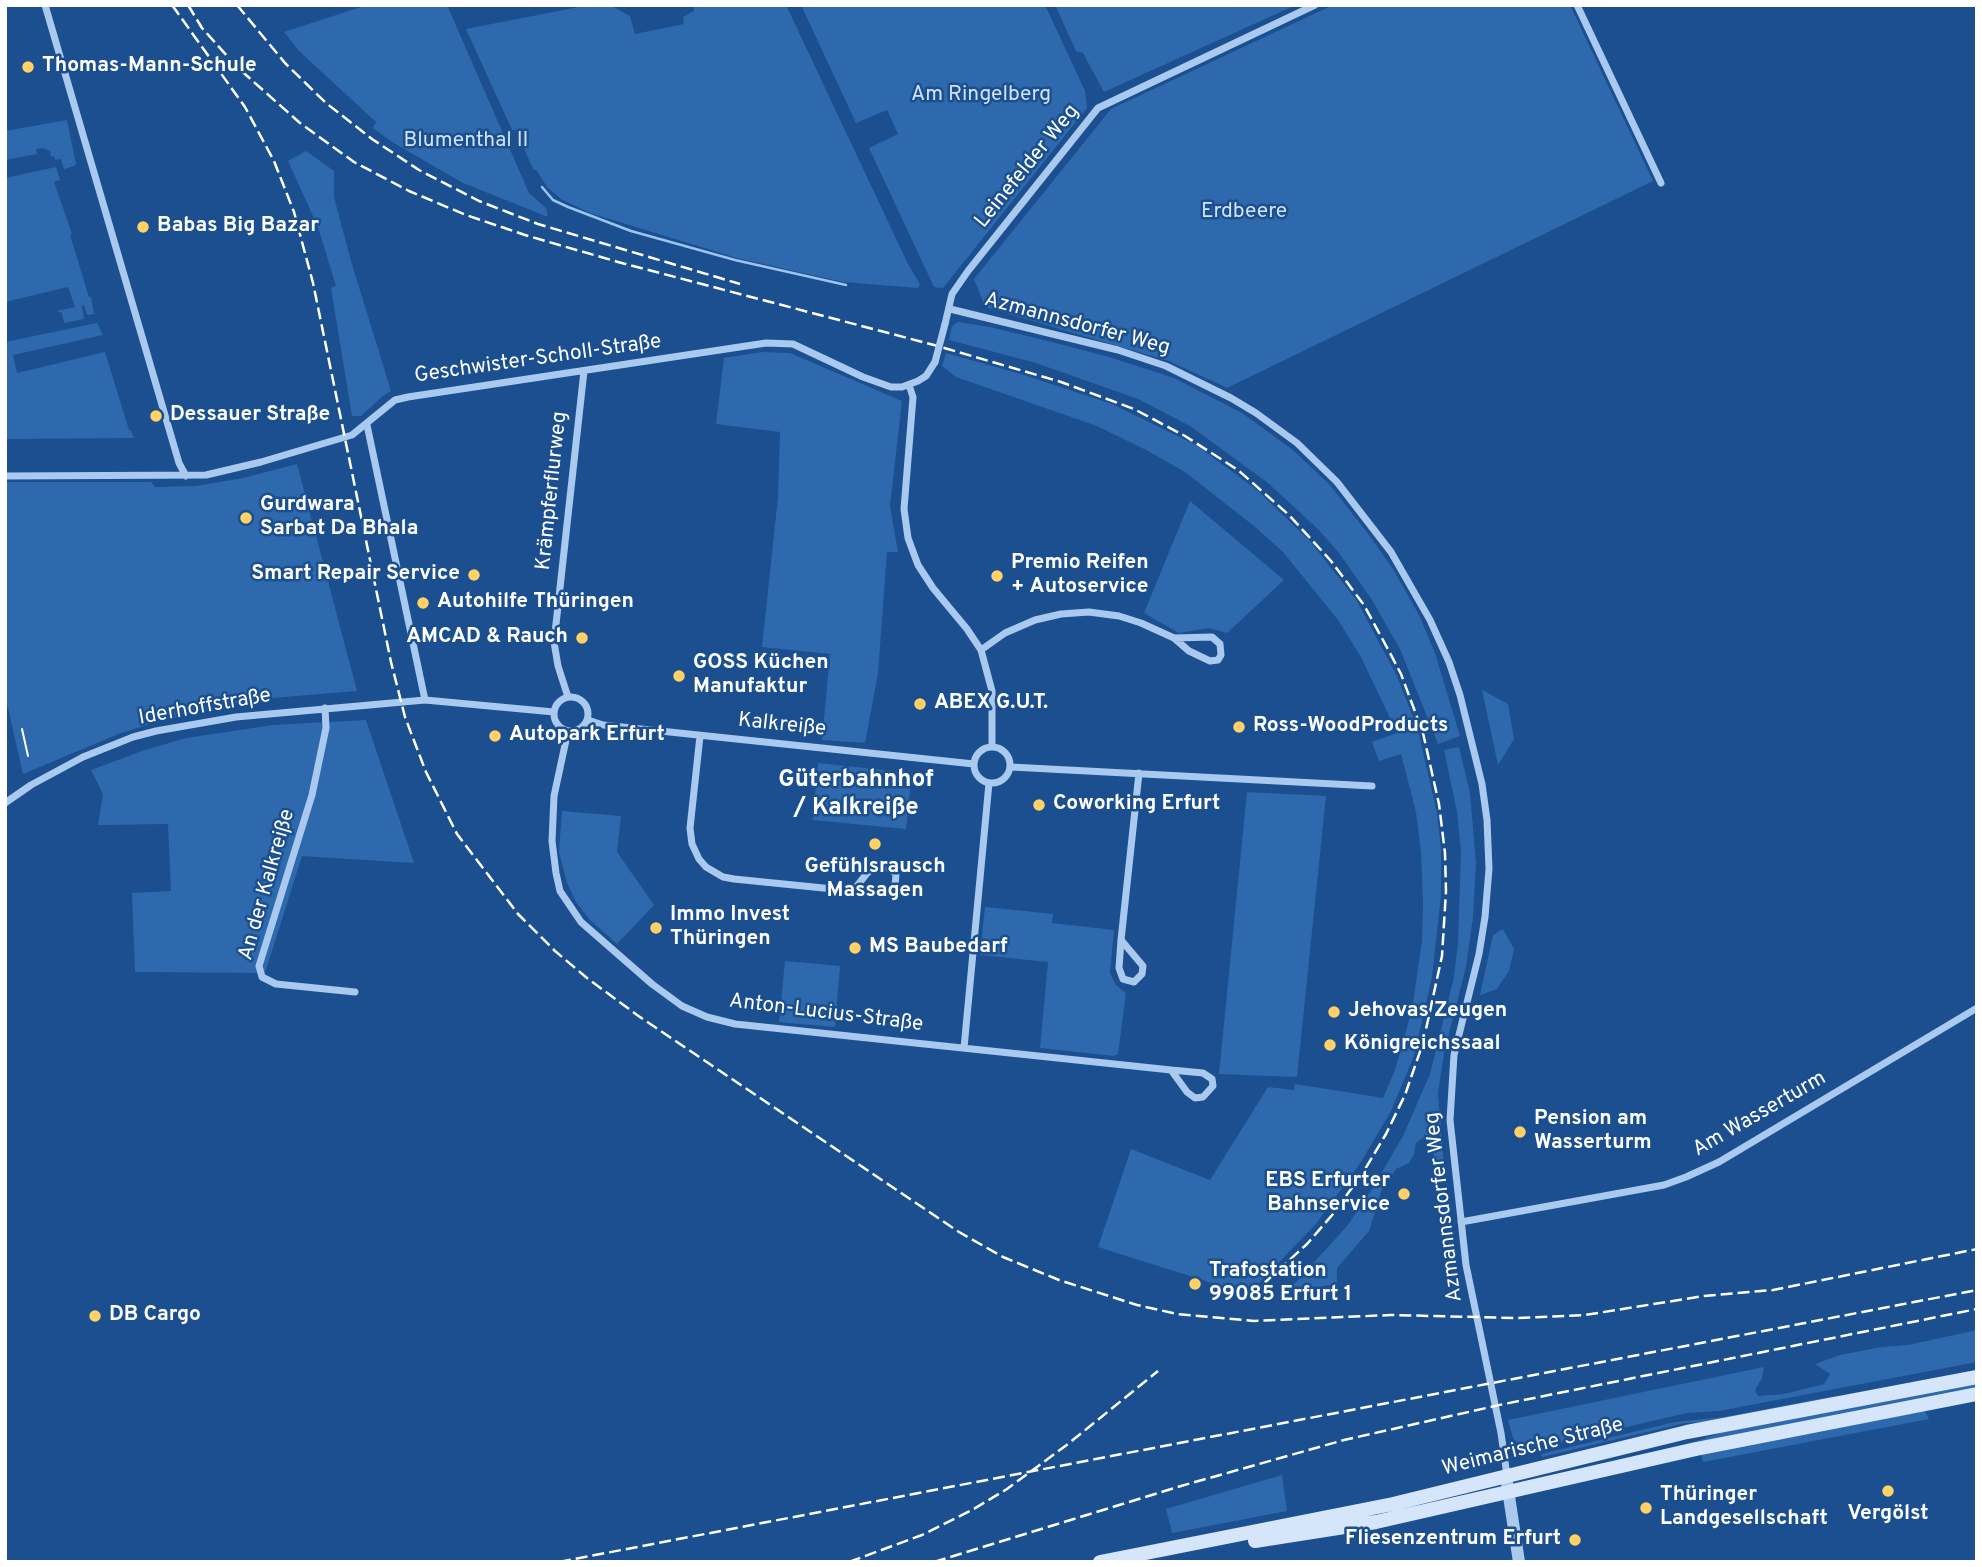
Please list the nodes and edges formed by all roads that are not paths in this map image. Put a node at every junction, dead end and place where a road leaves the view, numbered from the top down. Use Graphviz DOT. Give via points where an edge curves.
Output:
graph roads {
  1 [pos="45,5"];
  2 [pos="1315,5"];
  3 [pos="1577,5"];
  4 [pos="1661,183"];
  5 [pos="950,309"];
  6 [pos="583,371"];
  7 [pos="909,385"];
  8 [pos="367,425"];
  9 [pos="5,476"];
  10 [pos="186,476"];
  11 [pos="1174,638"];
  12 [pos="981,650"];
  13 [pos="568,697"];
  14 [pos="425,700"];
  15 [pos="325,708"];
  16 [pos="554,712"];
  17 [pos="588,720"];
  18 [pos="568,731"];
  19 [pos="700,736"];
  20 [pos="992,746"];
  21 [pos="974,764"];
  22 [pos="1011,767"];
  23 [pos="1139,773"];
  24 [pos="989,783"];
  25 [pos="1372,786"];
  26 [pos="5,803"];
  27 [pos="853,891"];
  28 [pos="1121,940"];
  29 [pos="355,992"];
  30 [pos="1977,1008"];
  31 [pos="964,1048"];
  32 [pos="1171,1070"];
  33 [pos="1461,1222"];
  34 [pos="1977,1377"];
  35 [pos="1977,1395"];
  36 [pos="1507,1476"];
  37 [pos="1508,1493"];
  38 [pos="1100,1562"];
  39 [pos="1148,1562"];
  40 [pos="1519,1562"];
  1 -- 10 [label="street" via="175,452"];
  2 -- 5 [label="street, Leinefelder Weg" via="1098,108 968,271 952,294"];
  3 -- 4 [label="street"];
  5 -- 7 [label="street, bridge" via="935,362 926,376"];
  5 -- 33 [label="street, Azmannsdorfer Weg" via="1166,366 1256,413 1338,482 1376,530 1416,594 1460,695 1487,820 1485,916 1454,1055 1450,1101"];
  6 -- 7 [label="street, Geschwister-Scholl-Straße" via="780,342 891,387"];
  6 -- 8 [label="street, Geschwister-Scholl-Straße" via="395,400"];
  6 -- 13 [label="street, Krämpferflurweg" via="554,642"];
  7 -- 12 [label="street" via="913,397 904,509 908,538 918,565"];
  8 -- 10 [label="street, Geschwister-Scholl-Straße" via="352,435 261,462"];
  8 -- 14 [label="street"];
  9 -- 10 [label="street, Geschwister-Scholl-Straße"];
  11 -- 11 [label="street" via="1189,652 1210,661 1221,654 1220,644 1212,637"];
  11 -- 12 [label="street" via="1119,616 1073,612 1035,620"];
  12 -- 20 [label="street" via="992,691"];
  13 -- 16 [label="street"];
  13 -- 17 [label="street" via="584,702"];
  14 -- 15 [label="street, Iderhoffstraße"];
  14 -- 16 [label="street"];
  15 -- 26 [label="street, Iderhoffstraße" via="236,717 133,737 83,757"];
  15 -- 29 [label="street, An der Kalkreiße" via="326,728 312,795 259,966 262,977 276,984"];
  16 -- 18 [label="street" via="559,726"];
  17 -- 18 [label="street" via="578,730"];
  17 -- 19 [label="street, Kalkreiße"];
  18 -- 31 [label="street, Anton-Lucius-Straße" via="554,796 552,841 560,891 581,922 659,990 682,1006 735,1024"];
  19 -- 21 [label="street, Kalkreiße"];
  19 -- 27 [label="street" via="690,828 692,844 706,867 734,879"];
  20 -- 21 [label="street" via="978,754"];
  20 -- 22 [label="street" via="1008,755"];
  21 -- 24 [label="street" via="976,774"];
  22 -- 23 [label="street"];
  22 -- 24 [label="street" via="1006,778"];
  23 -- 25 [label="street"];
  23 -- 28 [label="street"];
  24 -- 31 [label="street"];
  27 -- 27 [label="street" via="891,890 896,874 886,866 876,868"];
  28 -- 28 [label="street" via="1119,972 1123,979 1134,982 1143,966"];
  30 -- 33 [label="street, Am Wasserturm" via="1719,1162 1686,1177 1664,1185"];
  31 -- 32 [label="street, Anton-Lucius-Straße"];
  32 -- 32 [label="street, Anton-Lucius-Straße" via="1195,1098 1203,1097 1213,1086 1203,1073"];
  33 -- 36 [label="street, Azmannsdorfer Weg"];
  34 -- 36 [label="main road, Weimarische Straße" via="1687,1432"];
  35 -- 37 [label="main road, Weimarische Straße" via="1696,1449"];
  36 -- 37 [label="street"];
  36 -- 38 [label="main road, Weimarische Straße" via="1393,1504"];
  37 -- 39 [label="main road, Weimarische Straße" via="1376,1522"];
  37 -- 40 [label="street"];
}
